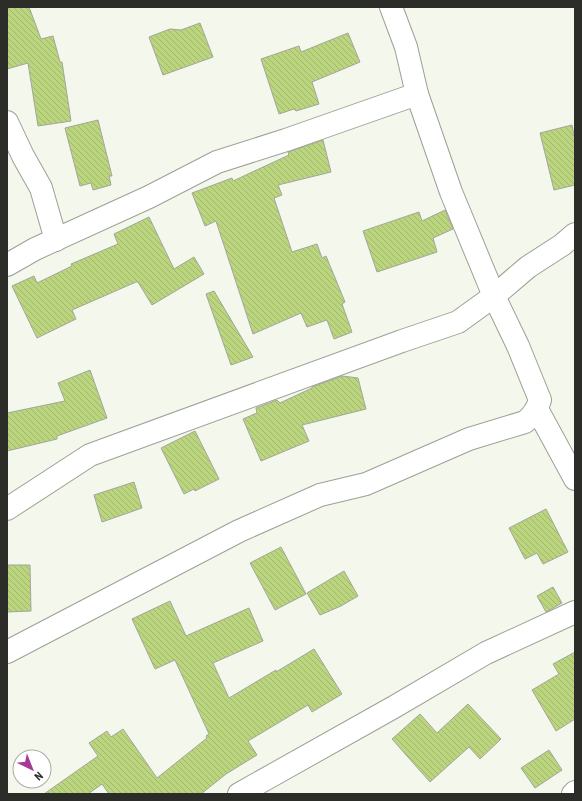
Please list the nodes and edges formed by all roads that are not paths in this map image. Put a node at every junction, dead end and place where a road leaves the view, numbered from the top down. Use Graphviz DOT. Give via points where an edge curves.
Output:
graph roads {
  1 [pos="391,7"];
  2 [pos="417,94"];
  3 [pos="7,122"];
  4 [pos="575,234"];
  5 [pos="56,240"];
  6 [pos="7,265"];
  7 [pos="494,296"];
  8 [pos="537,409"];
  9 [pos="575,479"];
  10 [pos="7,509"];
  11 [pos="575,612"];
  12 [pos="7,652"];
  13 [pos="239,794"];
  1 -- 2 [label="street" via="406,47"];
  2 -- 5 [label="street" via="216,162 149,197"];
  2 -- 7 [label="street" via="451,192"];
  3 -- 5 [label="street" via="41,188"];
  4 -- 7 [label="street" via="528,267"];
  5 -- 6 [label="street"];
  7 -- 8 [label="street" via="540,400"];
  7 -- 10 [label="street" via="458,322 90,455"];
  8 -- 9 [label="street"];
  8 -- 12 [label="street" via="525,422 469,439 366,484 320,495 239,531"];
  11 -- 13 [label="street" via="486,654"];
}
